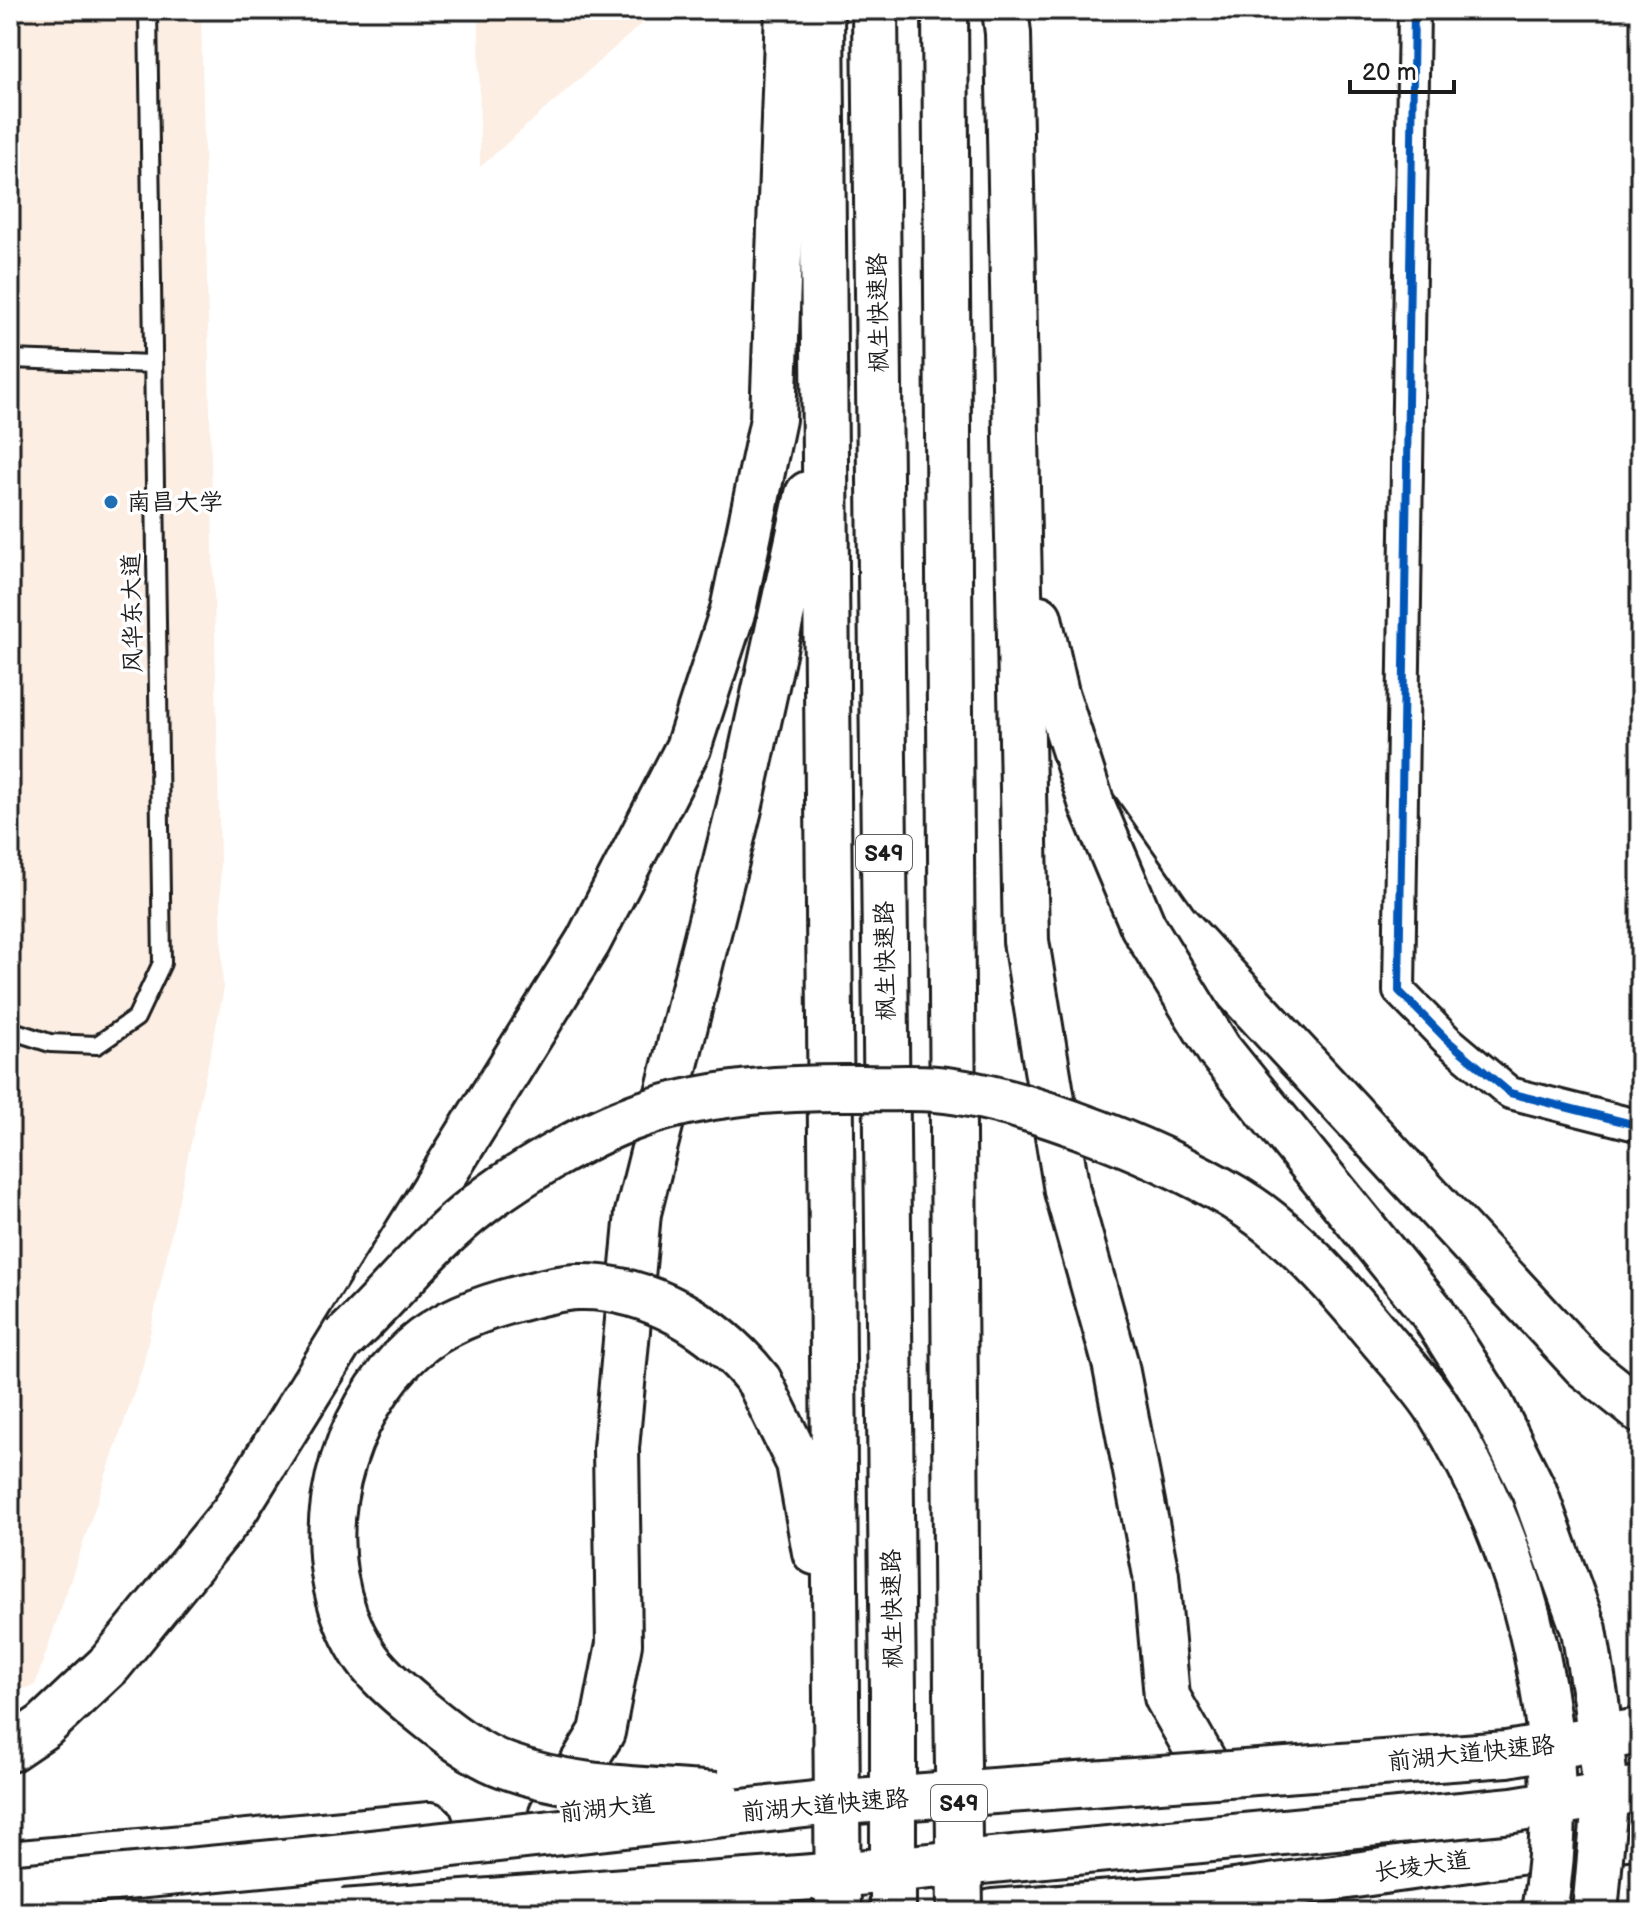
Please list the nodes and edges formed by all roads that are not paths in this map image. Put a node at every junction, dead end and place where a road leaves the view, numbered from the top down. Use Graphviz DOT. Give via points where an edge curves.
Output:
graph roads {
  1 [pos="148,10"];
  2 [pos="788,10"];
  3 [pos="821,10"];
  4 [pos="875,10"];
  5 [pos="945,10"];
  6 [pos="1414,10"];
  7 [pos="1008,18"];
  8 [pos="10,359"];
  9 [pos="153,364"];
  10 [pos="825,417"];
  11 [pos="1017,445"];
  12 [pos="1092,805"];
  13 [pos="10,1030"];
  14 [pos="1640,1126"];
  15 [pos="343,1339"];
  16 [pos="1640,1410"];
  17 [pos="836,1696"];
  18 [pos="1640,1716"];
  19 [pos="1640,1731"];
  20 [pos="10,1749"];
  21 [pos="1204,1762"];
  22 [pos="1640,1789"];
  23 [pos="814,1804"];
  24 [pos="552,1813"];
  25 [pos="1640,1835"];
  26 [pos="10,1864"];
  27 [pos="10,1888"];
  28 [pos="832,1894"];
  29 [pos="1199,1904"];
  30 [pos="343,1912"];
  31 [pos="698,1912"];
  32 [pos="893,1912"];
  33 [pos="960,1912"];
  34 [pos="993,1912"];
  35 [pos="1544,1912"];
  36 [pos="1595,1912"];
  1 -- 9 [label="lane, 风华东大道"];
  2 -- 15 [label="main road, bridge" via="773,419 733,610 688,748 588,942"];
  3 -- 10 [label="main road"];
  4 -- 32 [label="main road, 枫生快速路 / S49, bridge"];
  5 -- 33 [label="main road, S49, bridge"];
  6 -- 14 [label="street" via="1399,991 1510,1093"];
  7 -- 11 [label="main road"];
  8 -- 9 [label="lane"];
  9 -- 13 [label="lane, 风华东大道" via="162,963 136,1018 97,1045 50,1043"];
  10 -- 17 [label="main road"];
  10 -- 24 [label="main road" via="739,809 638,1213 616,1448 619,1644 602,1732"];
  11 -- 12 [label="main road" via="1042,636"];
  11 -- 21 [label="main road" via="1026,941 1067,1191 1115,1362 1153,1560 1167,1697"];
  12 -- 16 [label="main road, bridge" via="1175,923 1585,1366"];
  12 -- 36 [label="main road, bridge" via="1143,926 1219,1050 1432,1312 1490,1403 1534,1491 1584,1630 1596,1701 1606,1791"];
  15 -- 20 [label="main road" via="234,1512 135,1634 44,1726"];
  15 -- 35 [label="main road, bridge" via="478,1205 629,1119 703,1099 794,1087 937,1089 1018,1106 1169,1162 1251,1209 1340,1290 1435,1404 1484,1497 1529,1613 1547,1715 1553,1812"];
  17 -- 23 [label="main road, bridge" via="799,1463 759,1381 740,1356 696,1322 645,1297 578,1287 480,1309 440,1327 402,1359 367,1407 342,1457 331,1512 333,1556 340,1597 362,1652 400,1694 457,1740 504,1765 553,1781"];
  17 -- 28 [label="main road, bridge"];
  18 -- 21 [label="main road" via="1561,1731"];
  19 -- 23 [label="main road, 前湖大道快速路, bridge" via="1507,1754"];
  21 -- 24 [label="main road, 前湖大道" via="818,1787"];
  22 -- 28 [label="main road, bridge" via="1513,1810"];
  23 -- 27 [label="main road, 前湖大道快速路, bridge"];
  24 -- 26 [label="main road, 前湖大道"];
  25 -- 29 [label="main road, 长堎大道"];
  28 -- 30 [label="main road, bridge"];
  28 -- 31 [label="main road, bridge"];
  29 -- 34 [label="main road"];
}
